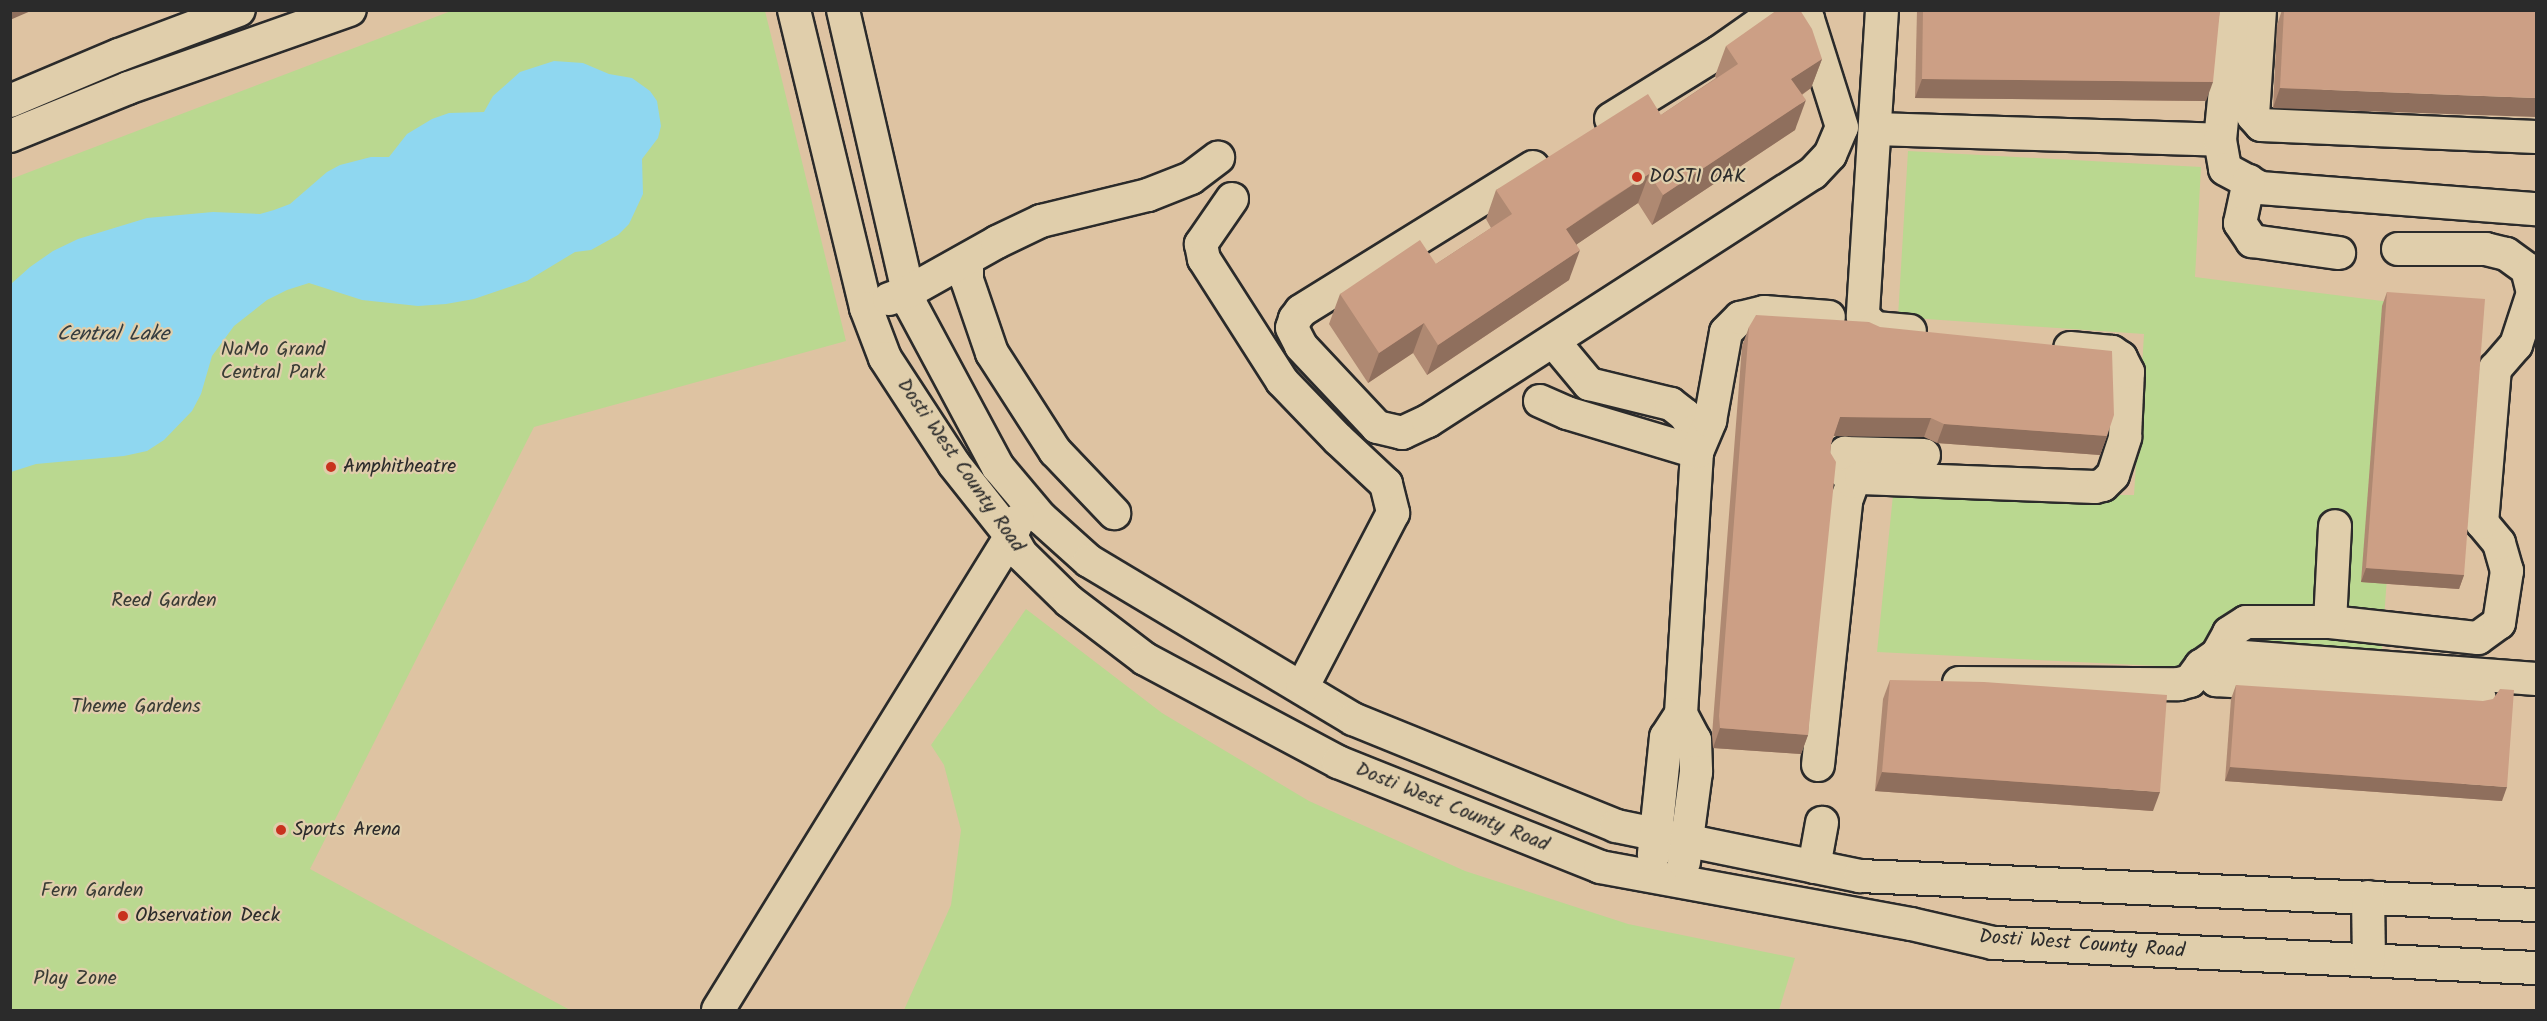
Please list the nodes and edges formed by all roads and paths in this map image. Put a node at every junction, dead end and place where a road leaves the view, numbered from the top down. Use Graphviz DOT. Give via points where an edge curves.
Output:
graph roads {
  1 [pos="239,10"];
  2 [pos="350,10"];
  3 [pos="794,10"];
  4 [pos="843,10"];
  5 [pos="1779,10"];
  6 [pos="1796,10"];
  7 [pos="1882,10"];
  8 [pos="2233,10"];
  9 [pos="2260,10"];
  10 [pos="119,55"];
  11 [pos="128,88"];
  12 [pos="10,101"];
  13 [pos="1875,129"];
  14 [pos="1587,134"];
  15 [pos="10,136"];
  16 [pos="2536,136"];
  17 [pos="2220,140"];
  18 [pos="1556,153"];
  19 [pos="1218,159"];
  20 [pos="2249,182"];
  21 [pos="1232,199"];
  22 [pos="2536,209"];
  23 [pos="2398,249"];
  24 [pos="2339,253"];
  25 [pos="967,260"];
  26 [pos="908,292"];
  27 [pos="866,308"];
  28 [pos="1829,317"];
  29 [pos="1934,334"];
  30 [pos="1554,342"];
  31 [pos="2041,345"];
  32 [pos="1540,401"];
  33 [pos="1698,452"];
  34 [pos="1924,455"];
  35 [pos="1853,482"];
  36 [pos="1026,500"];
  37 [pos="1114,513"];
  38 [pos="2335,525"];
  39 [pos="1011,536"];
  40 [pos="2330,622"];
  41 [pos="2209,660"];
  42 [pos="2536,679"];
  43 [pos="1926,683"];
  44 [pos="1302,688"];
  45 [pos="2536,701"];
  46 [pos="1681,714"];
  47 [pos="1818,765"];
  48 [pos="1822,823"];
  49 [pos="1656,835"];
  50 [pos="1687,841"];
  51 [pos="1814,867"];
  52 [pos="1666,880"];
  53 [pos="2368,897"];
  54 [pos="2536,904"];
  55 [pos="2370,960"];
  56 [pos="2536,968"];
  57 [pos="718,1011"];
  1 -- 10 [label="street"];
  2 -- 11 [label="street"];
  3 -- 27 [label="street, Dosti West County Road"];
  4 -- 26 [label="street, Dosti West County Road"];
  5 -- 14 [label="street"];
  6 -- 30 [label="street" via="1808,19 1842,127 1830,155 1814,173"];
  7 -- 13 [label="street"];
  8 -- 17 [label="street"];
  9 -- 16 [label="street" via="2253,116 2261,125"];
  10 -- 11 [label="street"];
  10 -- 12 [label="street"];
  11 -- 15 [label="street"];
  13 -- 17 [label="street"];
  13 -- 29 [label="street" via="1863,316 1875,328"];
  17 -- 20 [label="street" via="2225,169"];
  18 -- 30 [label="street" via="1301,311 1292,328 1301,346 1377,427 1402,433 1428,421"];
  19 -- 25 [label="street" via="1191,178 1148,195 1041,221"];
  20 -- 22 [label="street" via="2260,188"];
  20 -- 24 [label="street" via="2240,223 2252,242"];
  21 -- 44 [label="street" via="1200,244 1204,259 1282,381 1386,484 1394,513"];
  23 -- 40 [label="street" via="2486,249 2506,254 2527,269 2533,293 2516,345 2495,369 2482,523 2499,543 2507,571 2499,623 2478,638"];
  25 -- 26 [label="street"];
  25 -- 37 [label="street" via="967,280 992,353 1055,451"];
  26 -- 27 [label="street"];
  26 -- 36 [label="street, Dosti West County Road" via="911,305 998,467"];
  27 -- 39 [label="street, Dosti West County Road" via="885,358 954,464"];
  28 -- 33 [label="street" via="1764,312 1740,318 1726,332 1710,421"];
  30 -- 33 [label="street" via="1589,384 1671,404 1685,415 1695,431"];
  31 -- 35 [label="street" via="2112,352 2121,358 2128,372 2125,437 2108,481 2095,487 1861,478"];
  32 -- 33 [label="street" via="1567,413"];
  33 -- 46 [label="street"];
  34 -- 35 [label="street" via="1845,453 1841,467"];
  35 -- 47 [label="street" via="1846,501"];
  36 -- 39 [label="street"];
  36 -- 44 [label="street, Dosti West County Road" via="1089,561"];
  38 -- 40 [label="street"];
  39 -- 52 [label="street, Dosti West County Road" via="1021,554 1069,602 1145,659 1308,747 1600,867"];
  39 -- 57 [label="street"];
  40 -- 41 [label="street" via="2246,622 2229,633"];
  41 -- 42 [label="street"];
  41 -- 43 [label="street" via="2190,681 2179,684"];
  41 -- 45 [label="street" via="2216,680"];
  44 -- 49 [label="street, Dosti West County Road" via="1353,719 1616,826"];
  46 -- 49 [label="street" via="1666,737"];
  46 -- 50 [label="street" via="1695,740 1696,772"];
  48 -- 51 [label="street"];
  49 -- 50 [label="street, Dosti West County Road"];
  49 -- 52 [label="street"];
  50 -- 51 [label="street, Dosti West County Road"];
  50 -- 52 [label="street"];
  51 -- 53 [label="street, Dosti West County Road" via="1860,876"];
  52 -- 55 [label="street, Dosti West County Road" via="1911,924 1993,943"];
  53 -- 54 [label="street, Dosti West County Road"];
  53 -- 55 [label="street"];
  55 -- 56 [label="street, Dosti West County Road"];
}
